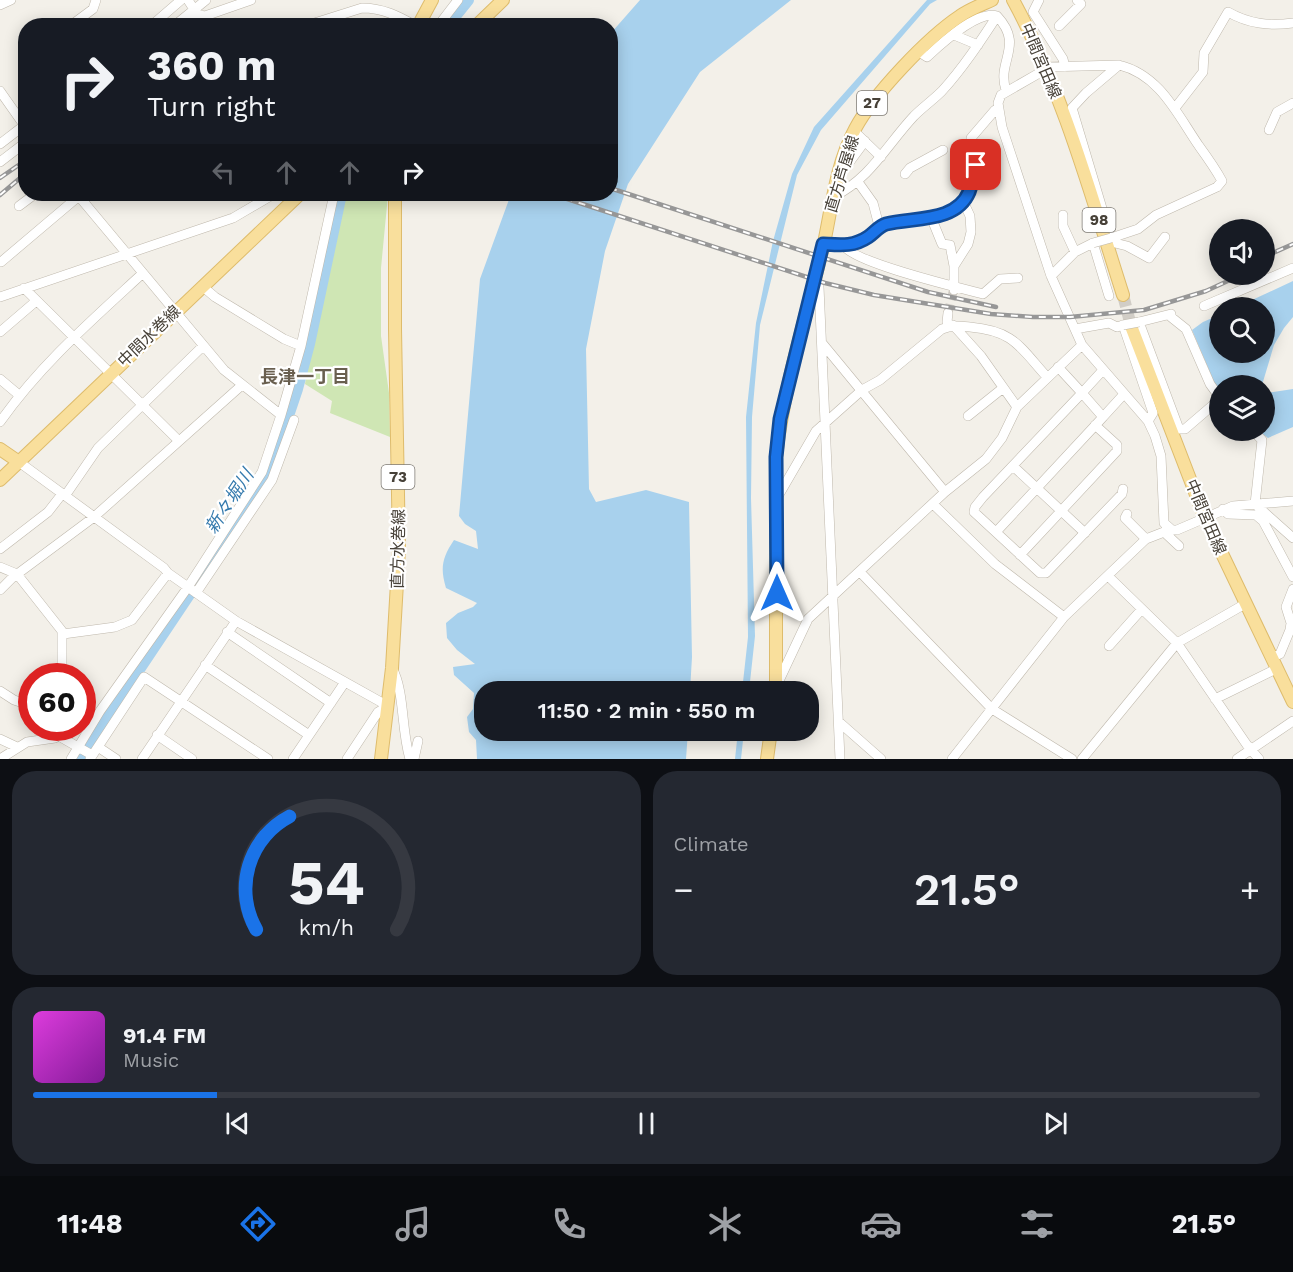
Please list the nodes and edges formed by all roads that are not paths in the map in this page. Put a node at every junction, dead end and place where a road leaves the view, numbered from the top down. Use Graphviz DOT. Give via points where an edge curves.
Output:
graph roads {
  1 [pos="11,0"];
  2 [pos="96,0"];
  3 [pos="181,0"];
  4 [pos="188,0"];
  5 [pos="207,0"];
  6 [pos="251,0"];
  7 [pos="432,0"];
  8 [pos="458,0"];
  9 [pos="503,0"];
  10 [pos="992,0"];
  11 [pos="1013,0"];
  12 [pos="1039,0"];
  13 [pos="1077,0"];
  14 [pos="0,5"];
  15 [pos="196,11"];
  16 [pos="997,16"];
  17 [pos="81,18"];
  18 [pos="160,18"];
  19 [pos="186,18"];
  20 [pos="195,18"];
  21 [pos="332,18"];
  22 [pos="402,18"];
  23 [pos="422,18"];
  24 [pos="444,18"];
  25 [pos="484,18"];
  26 [pos="1292,25"];
  27 [pos="1059,26"];
  28 [pos="954,35"];
  29 [pos="978,45"];
  30 [pos="919,52"];
  31 [pos="1119,65"];
  32 [pos="1045,67"];
  33 [pos="1065,67"];
  34 [pos="1006,90"];
  35 [pos="0,91"];
  36 [pos="1293,103"];
  37 [pos="1175,108"];
  38 [pos="998,110"];
  39 [pos="18,116"];
  40 [pos="1269,130"];
  41 [pos="18,131"];
  42 [pos="854,131"];
  43 [pos="866,141"];
  44 [pos="0,144"];
  45 [pos="18,148"];
  46 [pos="943,150"];
  47 [pos="881,157"];
  48 [pos="0,162"];
  49 [pos="848,164"];
  50 [pos="905,174"];
  51 [pos="858,182"];
  52 [pos="833,197"];
  53 [pos="26,201"];
  54 [pos="71,201"];
  55 [pos="83,201"];
  56 [pos="257,201"];
  57 [pos="293,201"];
  58 [pos="332,201"];
  59 [pos="395,201"];
  60 [pos="963,201"];
  61 [pos="19,207"];
  62 [pos="1063,215"];
  63 [pos="931,217"];
  64 [pos="881,227"];
  65 [pos="1165,237"];
  66 [pos="1111,238"];
  67 [pos="1093,243"];
  68 [pos="823,244"];
  69 [pos="843,245"];
  70 [pos="1075,252"];
  71 [pos="128,254"];
  72 [pos="1,262"];
  73 [pos="954,266"];
  74 [pos="1293,268"];
  75 [pos="143,273"];
  76 [pos="1051,276"];
  77 [pos="1018,278"];
  78 [pos="814,282"];
  79 [pos="202,286"];
  80 [pos="24,288"];
  81 [pos="954,289"];
  82 [pos="1123,295"];
  83 [pos="1110,296"];
  84 [pos="0,297"];
  85 [pos="35,302"];
  86 [pos="1204,306"];
  87 [pos="174,312"];
  88 [pos="948,313"];
  89 [pos="1131,324"];
  90 [pos="952,325"];
  91 [pos="1075,328"];
  92 [pos="0,332"];
  93 [pos="73,338"];
  94 [pos="822,343"];
  95 [pos="1082,345"];
  96 [pos="203,346"];
  97 [pos="301,346"];
  98 [pos="1058,367"];
  99 [pos="1103,370"];
  100 [pos="110,374"];
  101 [pos="1047,377"];
  102 [pos="0,379"];
  103 [pos="1209,382"];
  104 [pos="242,385"];
  105 [pos="1003,388"];
  106 [pos="862,390"];
  107 [pos="1082,393"];
  108 [pos="1124,394"];
  109 [pos="18,396"];
  110 [pos="143,404"];
  111 [pos="1017,407"];
  112 [pos="1209,408"];
  113 [pos="281,415"];
  114 [pos="968,416"];
  115 [pos="1103,417"];
  116 [pos="294,420"];
  117 [pos="0,422"];
  118 [pos="825,422"];
  119 [pos="1148,422"];
  120 [pos="1095,425"];
  121 [pos="179,441"];
  122 [pos="1262,441"];
  123 [pos="0,449"];
  124 [pos="19,462"];
  125 [pos="777,466"];
  126 [pos="1013,466"];
  127 [pos="794,470"];
  128 [pos="0,480"];
  129 [pos="1037,488"];
  130 [pos="1123,489"];
  131 [pos="945,492"];
  132 [pos="62,494"];
  133 [pos="777,498"];
  134 [pos="1293,501"];
  135 [pos="933,504"];
  136 [pos="1255,504"];
  137 [pos="1223,509"];
  138 [pos="1061,510"];
  139 [pos="1127,514"];
  140 [pos="94,517"];
  141 [pos="1205,518"];
  142 [pos="1166,530"];
  143 [pos="996,532"];
  144 [pos="1085,533"];
  145 [pos="1293,538"];
  146 [pos="1146,539"];
  147 [pos="1179,546"];
  148 [pos="0,549"];
  149 [pos="1020,555"];
  150 [pos="0,567"];
  151 [pos="860,572"];
  152 [pos="168,573"];
  153 [pos="17,574"];
  154 [pos="1108,576"];
  155 [pos="1293,577"];
  156 [pos="1293,589"];
  157 [pos="0,590"];
  158 [pos="192,590"];
  159 [pos="834,595"];
  160 [pos="1245,604"];
  161 [pos="1142,609"];
  162 [pos="1064,617"];
  163 [pos="236,621"];
  164 [pos="227,632"];
  165 [pos="63,634"];
  166 [pos="1177,643"];
  167 [pos="1108,646"];
  168 [pos="61,663"];
  169 [pos="1274,664"];
  170 [pos="205,665"];
  171 [pos="392,668"];
  172 [pos="776,681"];
  173 [pos="781,681"];
  174 [pos="345,682"];
  175 [pos="0,691"];
  176 [pos="1215,699"];
  177 [pos="181,700"];
  178 [pos="18,701"];
  179 [pos="1293,702"];
  180 [pos="331,703"];
  181 [pos="388,706"];
  182 [pos="992,709"];
  183 [pos="1293,721"];
  184 [pos="839,722"];
  185 [pos="157,735"];
  186 [pos="309,735"];
  187 [pos="0,739"];
  188 [pos="34,741"];
  189 [pos="72,741"];
  190 [pos="418,741"];
  191 [pos="769,741"];
  192 [pos="17,747"];
  193 [pos="1250,749"];
  194 [pos="88,751"];
  195 [pos="0,759"];
  196 [pos="71,759"];
  197 [pos="116,759"];
  198 [pos="142,759"];
  199 [pos="192,759"];
  200 [pos="268,759"];
  201 [pos="293,759"];
  202 [pos="347,759"];
  203 [pos="381,759"];
  204 [pos="412,759"];
  205 [pos="766,759"];
  206 [pos="840,759"];
  207 [pos="881,759"];
  208 [pos="952,759"];
  209 [pos="1072,759"];
  210 [pos="1082,759"];
  211 [pos="1237,759"];
  212 [pos="1259,759"];
  1 -- 14 [label="street"];
  2 -- 17 [label="street" via="93,9"];
  3 -- 18 [label="street"];
  4 -- 15 [label="street"];
  5 -- 15 [label="street"];
  6 -- 15 [label="street" via="205,16"];
  7 -- 23 [label="main road"];
  8 -- 24 [label="street"];
  9 -- 25 [label="main road"];
  10 -- 30 [label="main road, 直方芦屋線 / 27" via="958,17"];
  11 -- 32 [label="main road, 中間宮田線 / 98"];
  12 -- 33 [label="street" via="1033,12"];
  13 -- 27 [label="street" via="1081,4"];
  15 -- 19 [label="street"];
  15 -- 20 [label="street"];
  16 -- 28 [label="street" via="985,15"];
  16 -- 29 [label="street"];
  16 -- 34 [label="street" via="1011,41 1002,77"];
  21 -- 22 [label="street" via="372,8"];
  26 -- 37 [label="street" via="1259,24 1228,12 1204,53 1203,72"];
  28 -- 29 [label="street"];
  28 -- 30 [label="street" via="927,57"];
  29 -- 47 [label="street"];
  30 -- 42 [label="main road, 直方芦屋線 / 27" via="881,91"];
  31 -- 33 [label="street"];
  31 -- 37 [label="street" via="1146,78"];
  31 -- 66 [label="street" via="1072,108"];
  32 -- 33 [label="street"];
  32 -- 34 [label="street"];
  32 -- 82 [label="main road, 中間宮田線 / 98"];
  34 -- 38 [label="street" via="999,98"];
  35 -- 39 [label="street"];
  36 -- 40 [label="street" via="1277,112"];
  37 -- 66 [label="street" via="1222,181 1137,229"];
  38 -- 60 [label="street" via="971,138 976,165"];
  38 -- 76 [label="street"];
  41 -- 44 [label="street"];
  42 -- 43 [label="street"];
  42 -- 52 [label="main road, 直方芦屋線 / 27"];
  43 -- 47 [label="street"];
  43 -- 49 [label="street"];
  45 -- 48 [label="street"];
  46 -- 50 [label="street"];
  47 -- 51 [label="street"];
  51 -- 52 [label="street"];
  51 -- 64 [label="street" via="873,203"];
  52 -- 68 [label="main road, 直方芦屋線 / 27"];
  53 -- 61 [label="street"];
  54 -- 72 [label="street"];
  55 -- 71 [label="street"];
  56 -- 71 [label="street" via="232,218"];
  57 -- 79 [label="main road, 中間水巻線"];
  58 -- 97 [label="street"];
  59 -- 171 [label="main road, 直方水巻線 / 73" via="399,549"];
  60 -- 63 [label="street"];
  60 -- 73 [label="street" via="970,216 971,232"];
  62 -- 70 [label="street" via="1063,226"];
  63 -- 64 [label="street"];
  63 -- 73 [label="street" via="942,244 950,245"];
  64 -- 69 [label="street" via="857,243"];
  65 -- 66 [label="street" via="1149,258"];
  66 -- 67 [label="street, bridge"];
  67 -- 70 [label="street"];
  67 -- 83 [label="street"];
  68 -- 69 [label="street"];
  68 -- 78 [label="main road, 直方芦屋線 / 27"];
  69 -- 81 [label="street" via="846,251 858,256"];
  70 -- 76 [label="street"];
  71 -- 75 [label="street"];
  71 -- 80 [label="street"];
  73 -- 81 [label="street"];
  74 -- 86 [label="street"];
  75 -- 87 [label="street"];
  75 -- 93 [label="street"];
  76 -- 91 [label="street"];
  77 -- 81 [label="street" via="1000,279 983,294"];
  78 -- 94 [label="street" via="819,287"];
  78 -- 125 [label="main road, 直方芦屋線 / 27" via="780,419"];
  79 -- 87 [label="main road, 中間水巻線"];
  79 -- 97 [label="street"];
  80 -- 84 [label="street"];
  80 -- 85 [label="street"];
  85 -- 92 [label="street"];
  85 -- 93 [label="street"];
  87 -- 96 [label="street"];
  87 -- 100 [label="main road, 中間水巻線"];
  88 -- 90 [label="street" via="947,322"];
  89 -- 91 [label="street"];
  89 -- 103 [label="street" via="1171,314 1186,328"];
  89 -- 112 [label="street" via="1179,429 1185,429"];
  89 -- 119 [label="street" via="1153,413"];
  89 -- 141 [label="main road, 中間宮田線"];
  90 -- 101 [label="street" via="988,328 1011,338"];
  90 -- 105 [label="street" via="981,356"];
  90 -- 106 [label="street"];
  91 -- 95 [label="street"];
  93 -- 100 [label="street"];
  93 -- 109 [label="street"];
  94 -- 106 [label="street"];
  94 -- 118 [label="street"];
  95 -- 98 [label="street"];
  95 -- 99 [label="street"];
  96 -- 104 [label="street"];
  96 -- 110 [label="street"];
  97 -- 113 [label="street"];
  98 -- 101 [label="street"];
  98 -- 107 [label="street"];
  99 -- 107 [label="street"];
  99 -- 108 [label="street"];
  100 -- 110 [label="street"];
  100 -- 124 [label="main road, 中間水巻線"];
  101 -- 111 [label="street"];
  102 -- 109 [label="street"];
  104 -- 113 [label="street"];
  104 -- 121 [label="street"];
  105 -- 111 [label="street"];
  105 -- 114 [label="street"];
  106 -- 118 [label="street"];
  106 -- 131 [label="street"];
  107 -- 115 [label="street"];
  107 -- 126 [label="street"];
  108 -- 115 [label="street"];
  108 -- 119 [label="street"];
  109 -- 117 [label="street"];
  110 -- 121 [label="street"];
  110 -- 132 [label="street" via="98,448 67,493"];
  111 -- 131 [label="street" via="995,450"];
  113 -- 158 [label="street" via="259,479"];
  115 -- 120 [label="street"];
  116 -- 158 [label="street" via="272,480"];
  118 -- 127 [label="street"];
  118 -- 159 [label="street"];
  119 -- 142 [label="street" via="1161,456"];
  120 -- 129 [label="street"];
  120 -- 138 [label="street" via="1117,445 1117,451"];
  121 -- 140 [label="street"];
  122 -- 136 [label="street"];
  123 -- 124 [label="main road"];
  124 -- 128 [label="main road, 中間水巻線"];
  124 -- 132 [label="street"];
  125 -- 127 [label="street"];
  125 -- 133 [label="main road, 直方芦屋線 / 27"];
  126 -- 129 [label="street"];
  126 -- 143 [label="street" via="975,507 974,512"];
  127 -- 133 [label="street"];
  129 -- 138 [label="street"];
  129 -- 143 [label="street"];
  130 -- 144 [label="street"];
  131 -- 135 [label="street"];
  132 -- 140 [label="street"];
  132 -- 148 [label="street" via="48,512"];
  133 -- 172 [label="main road, 直方芦屋線 / 27"];
  134 -- 136 [label="street"];
  135 -- 151 [label="street"];
  135 -- 162 [label="street" via="995,564"];
  136 -- 137 [label="street"];
  136 -- 145 [label="street"];
  137 -- 141 [label="street"];
  137 -- 155 [label="street" via="1228,514 1256,515 1263,520"];
  138 -- 144 [label="street"];
  138 -- 149 [label="street"];
  139 -- 146 [label="street" via="1125,518"];
  140 -- 152 [label="street"];
  140 -- 153 [label="street"];
  141 -- 142 [label="street" via="1177,530"];
  141 -- 160 [label="main road, 中間宮田線"];
  142 -- 146 [label="street"];
  142 -- 147 [label="street"];
  143 -- 149 [label="street"];
  144 -- 149 [label="street" via="1046,573 1040,573"];
  146 -- 154 [label="street"];
  150 -- 153 [label="street"];
  151 -- 159 [label="street"];
  151 -- 182 [label="street"];
  152 -- 158 [label="street"];
  152 -- 165 [label="street" via="132,620 115,627"];
  153 -- 157 [label="street"];
  153 -- 165 [label="street"];
  154 -- 161 [label="street"];
  154 -- 162 [label="street"];
  156 -- 169 [label="street" via="1286,607 1290,630"];
  158 -- 163 [label="street"];
  158 -- 194 [label="street" via="100,711"];
  159 -- 173 [label="street" via="808,619"];
  159 -- 184 [label="street"];
  160 -- 166 [label="street"];
  160 -- 169 [label="main road, 中間宮田線"];
  161 -- 166 [label="street"];
  161 -- 167 [label="street"];
  162 -- 182 [label="street"];
  163 -- 164 [label="street"];
  163 -- 174 [label="street"];
  164 -- 170 [label="street"];
  164 -- 180 [label="street"];
  165 -- 168 [label="street"];
  166 -- 176 [label="street"];
  166 -- 210 [label="street"];
  169 -- 176 [label="street"];
  169 -- 179 [label="main road, 中間宮田線"];
  170 -- 177 [label="street"];
  170 -- 186 [label="street"];
  171 -- 181 [label="main road, 直方水巻線 / 73"];
  171 -- 204 [label="street" via="398,679 403,728"];
  174 -- 180 [label="street"];
  174 -- 181 [label="street"];
  175 -- 178 [label="street"];
  176 -- 193 [label="street"];
  177 -- 185 [label="street"];
  177 -- 194 [label="street" via="144,677"];
  177 -- 200 [label="street"];
  180 -- 186 [label="street"];
  181 -- 202 [label="street" via="378,712"];
  181 -- 203 [label="main road, 直方水巻線 / 73"];
  182 -- 208 [label="street"];
  182 -- 209 [label="street"];
  183 -- 193 [label="street"];
  184 -- 206 [label="street"];
  184 -- 207 [label="street"];
  185 -- 198 [label="street"];
  185 -- 199 [label="street"];
  186 -- 201 [label="street"];
  187 -- 192 [label="street"];
  188 -- 192 [label="street"];
  189 -- 194 [label="street"];
  190 -- 204 [label="street"];
  191 -- 205 [label="main road"];
  192 -- 195 [label="street"];
  193 -- 211 [label="street"];
  193 -- 212 [label="street"];
  194 -- 196 [label="street"];
  194 -- 197 [label="street"];
}
